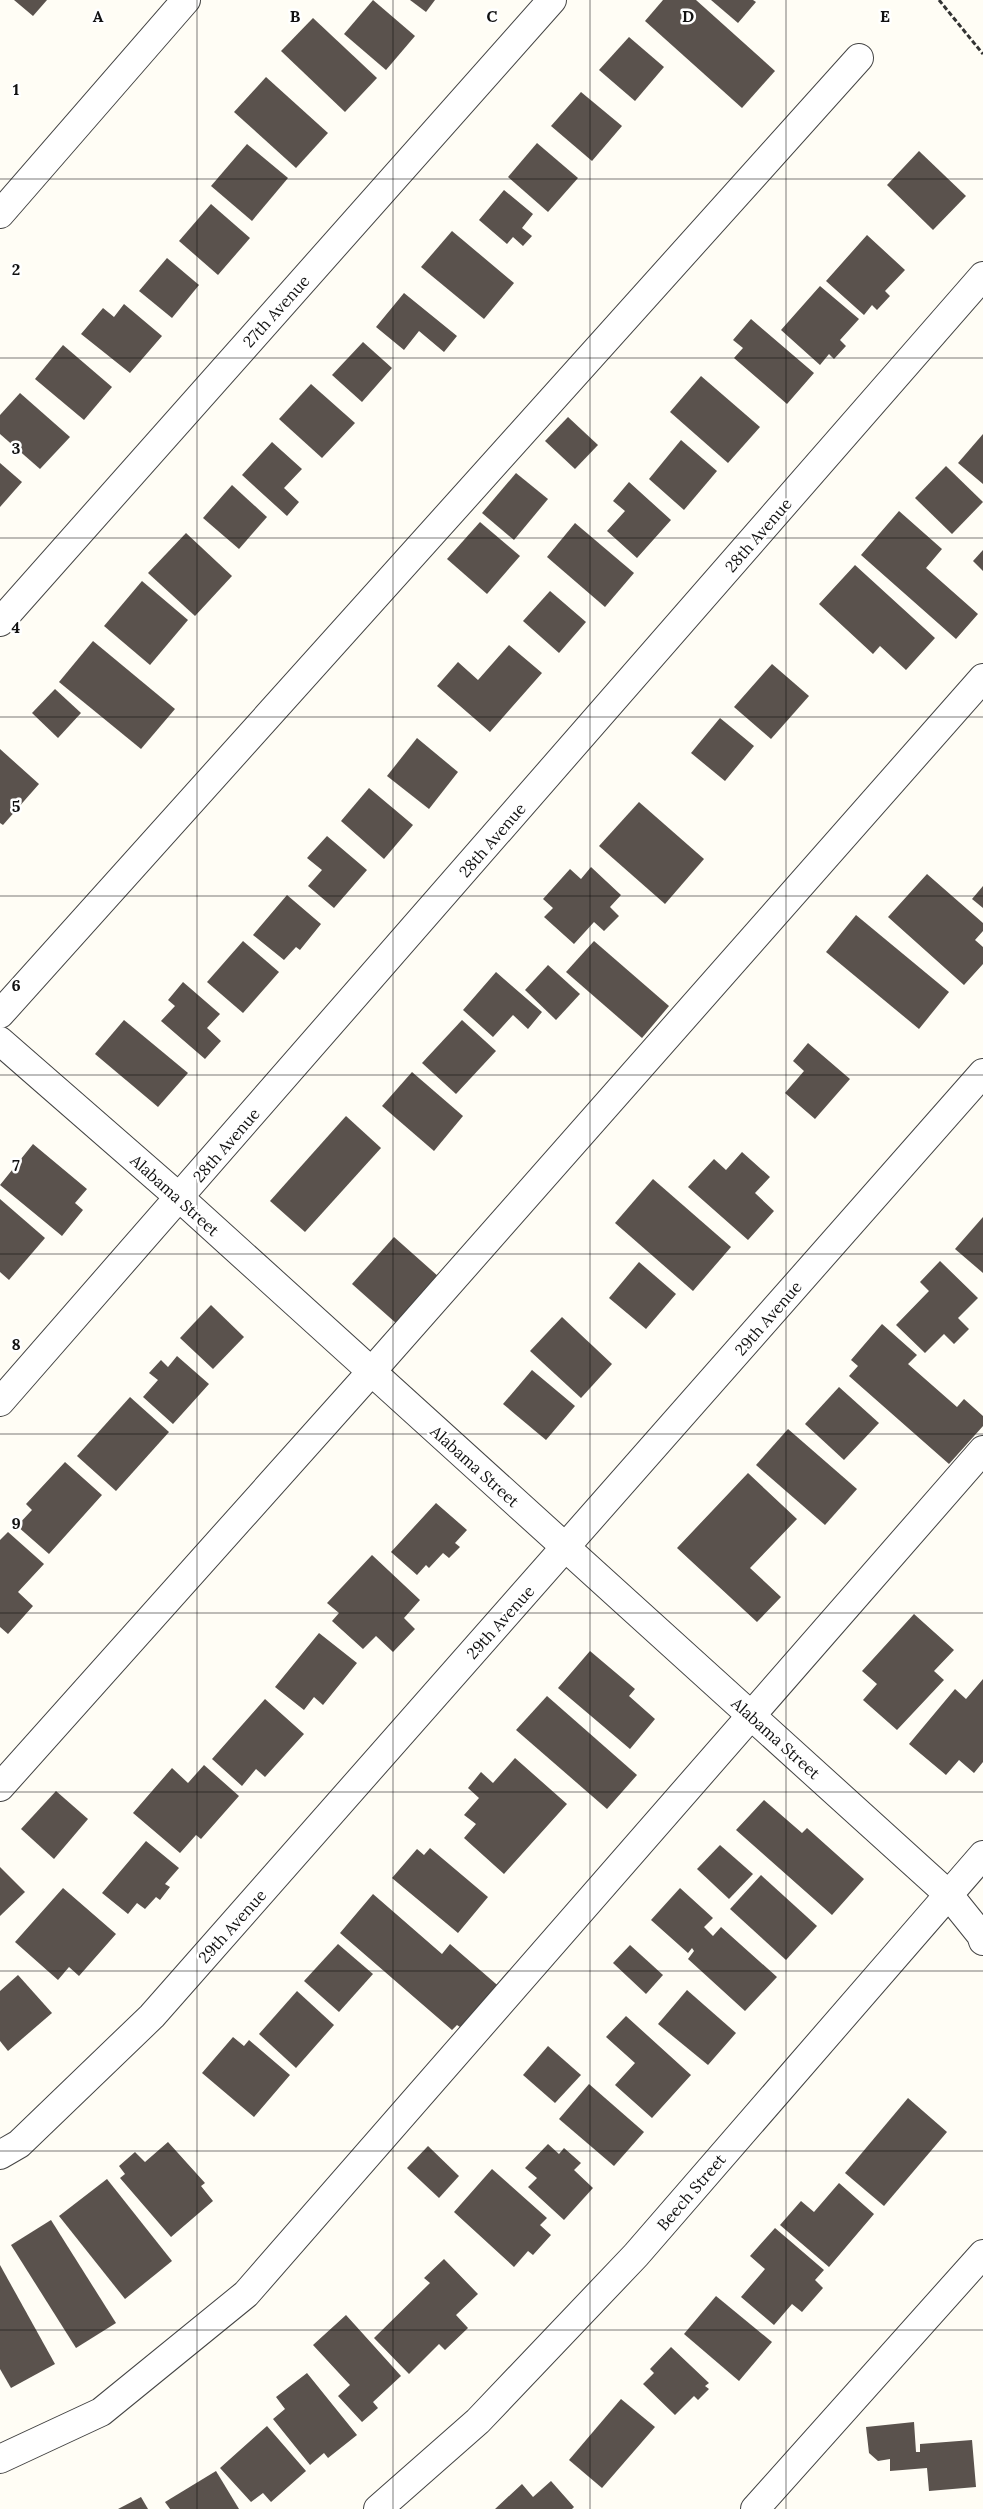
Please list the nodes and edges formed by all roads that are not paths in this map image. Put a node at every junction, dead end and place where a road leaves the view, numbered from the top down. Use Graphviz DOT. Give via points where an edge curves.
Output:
graph roads {
  1 [pos="186,0"];
  2 [pos="552,0"];
  3 [pos="859,58"];
  4 [pos="0,214"];
  5 [pos="983,276"];
  6 [pos="0,622"];
  7 [pos="983,678"];
  8 [pos="0,1014"];
  9 [pos="0,1041"];
  10 [pos="983,1073"];
  11 [pos="180,1198"];
  12 [pos="371,1372"];
  13 [pos="0,1402"];
  14 [pos="983,1450"];
  15 [pos="566,1548"];
  16 [pos="751,1716"];
  17 [pos="0,1788"];
  18 [pos="983,1855"];
  19 [pos="948,1894"];
  20 [pos="983,1941"];
  21 [pos="0,2154"];
  22 [pos="983,2254"];
  23 [pos="0,2459"];
  24 [pos="378,2509"];
  25 [pos="755,2509"];
  1 -- 4 [label="street"];
  2 -- 6 [label="street, 27th Avenue"];
  3 -- 8 [label="street"];
  5 -- 11 [label="street, 28th Avenue"];
  7 -- 12 [label="street"];
  9 -- 11 [label="street, Alabama Street"];
  10 -- 15 [label="street, 29th Avenue"];
  11 -- 12 [label="street, Alabama Street"];
  11 -- 13 [label="street, 28th Avenue"];
  12 -- 15 [label="street, Alabama Street"];
  12 -- 17 [label="street"];
  14 -- 16 [label="street"];
  15 -- 16 [label="street, Alabama Street"];
  15 -- 21 [label="street, 29th Avenue" via="152,2016 19,2144"];
  16 -- 19 [label="street, Alabama Street"];
  16 -- 23 [label="street" via="246,2294 101,2412"];
  18 -- 19 [label="street, Beech Street"];
  19 -- 20 [label="street, Alabama Street"];
  19 -- 24 [label="street, Beech Street" via="636,2255 478,2421"];
  22 -- 25 [label="street"];
}
